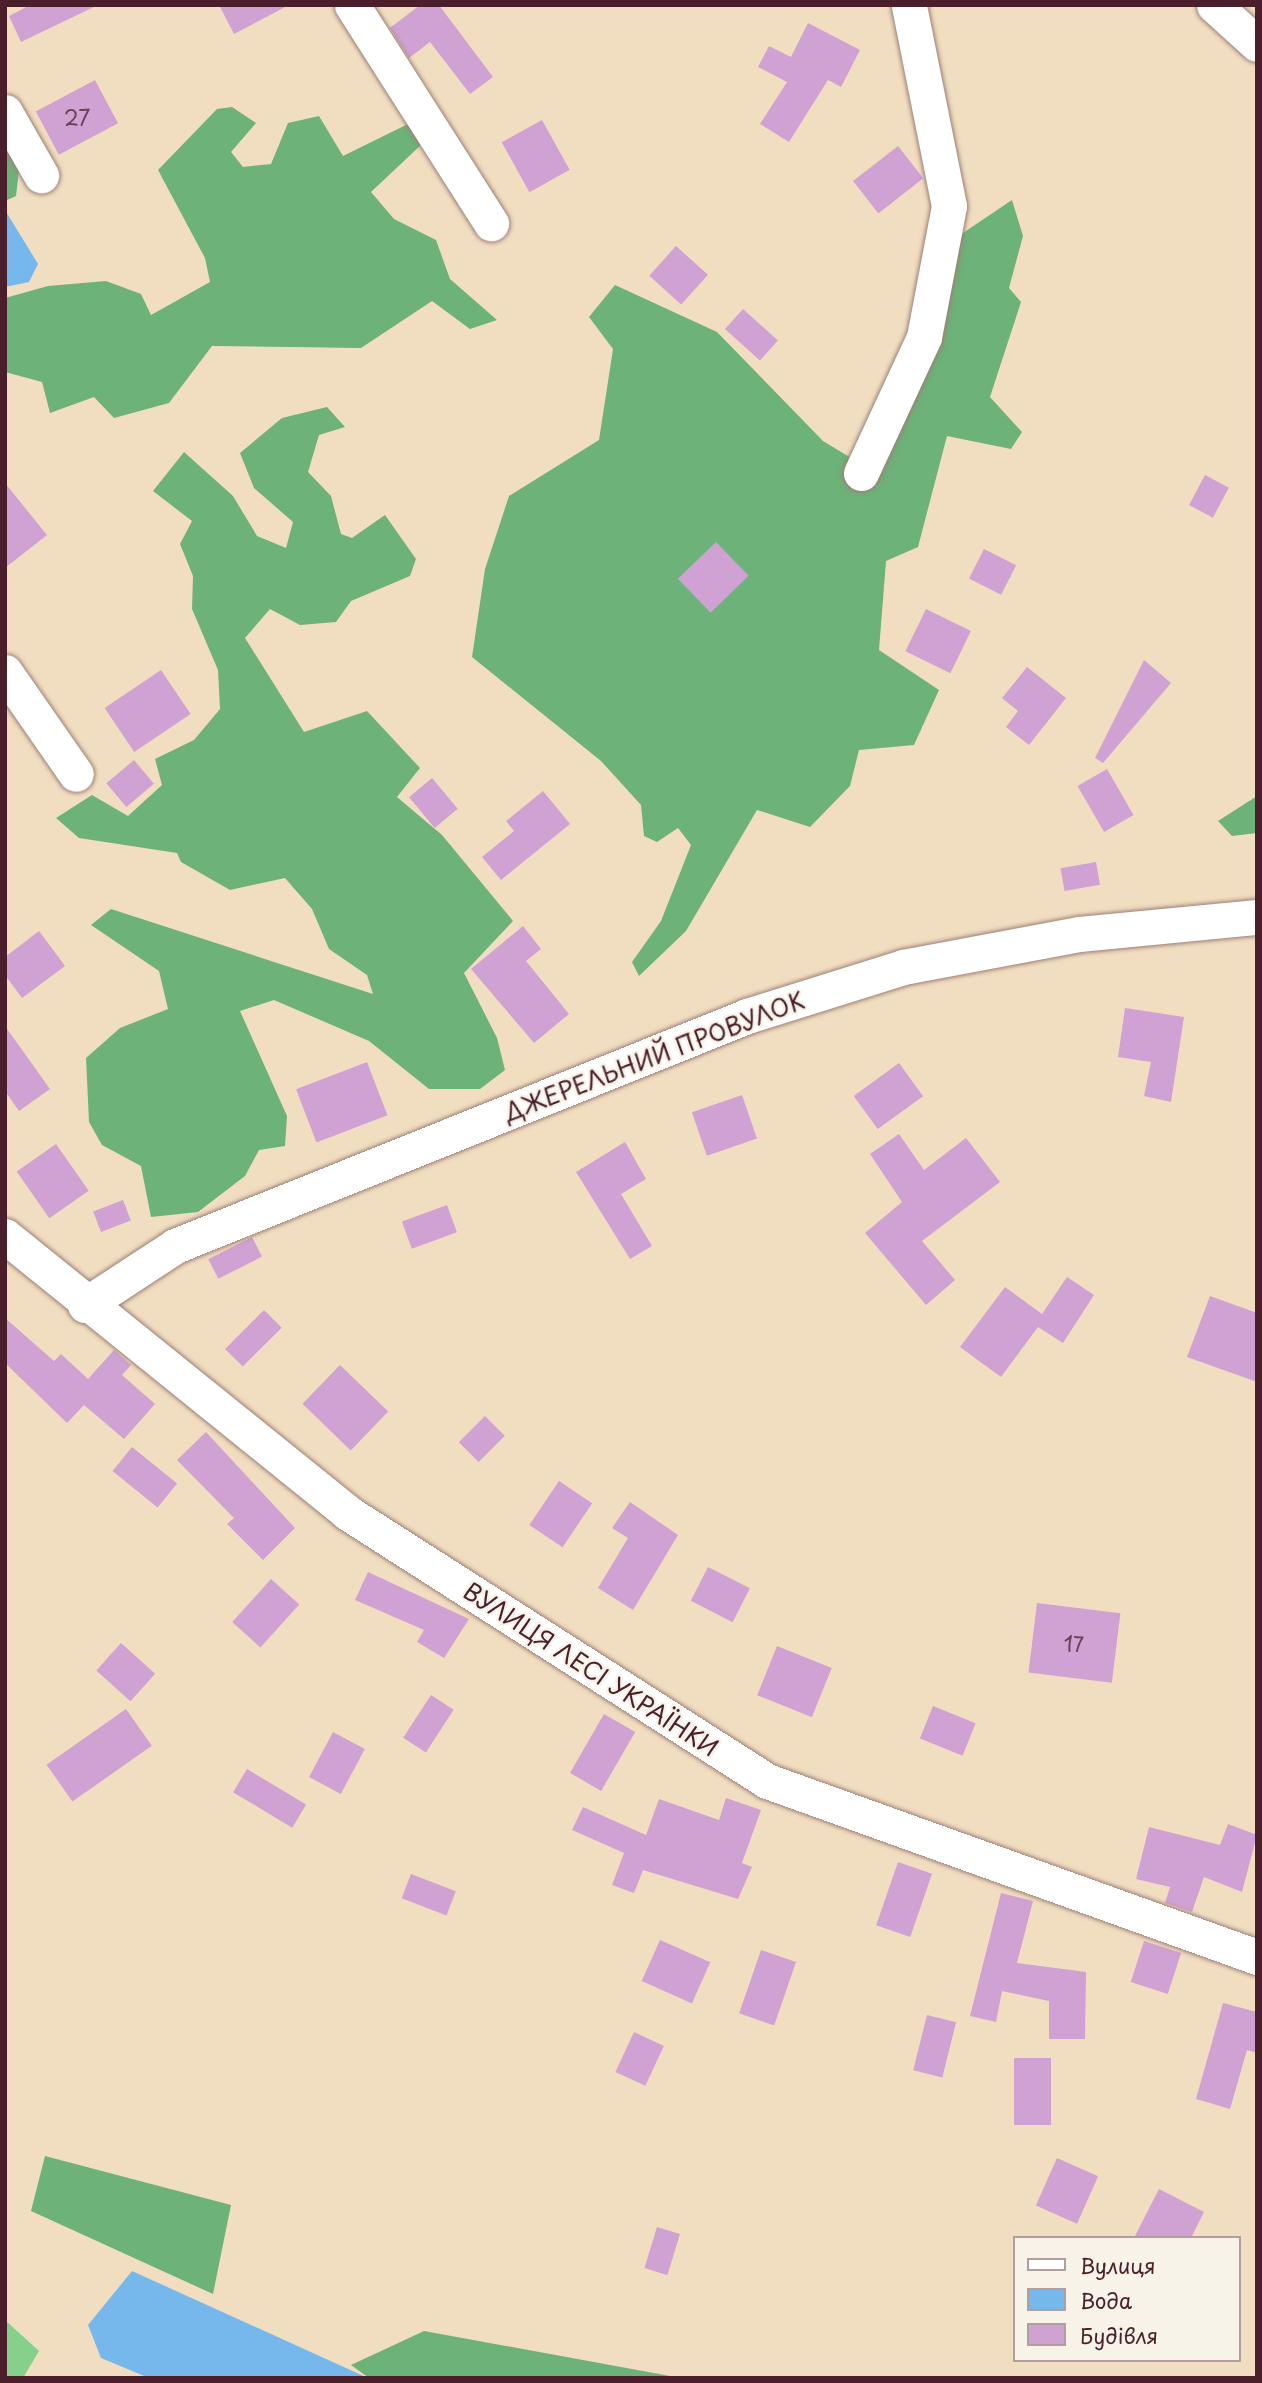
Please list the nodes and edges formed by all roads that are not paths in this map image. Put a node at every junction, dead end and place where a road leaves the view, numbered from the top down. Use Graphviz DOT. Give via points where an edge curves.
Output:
graph roads {
  1 [pos="352,5"];
  2 [pos="909,5"];
  3 [pos="1214,5"];
  4 [pos="1257,44"];
  5 [pos="5,112"];
  6 [pos="41,175"];
  7 [pos="491,223"];
  8 [pos="860,473"];
  9 [pos="5,672"];
  10 [pos="76,774"];
  11 [pos="1257,917"];
  12 [pos="5,1236"];
  13 [pos="85,1305"];
  14 [pos="1257,1957"];
  1 -- 7 [label="street"];
  2 -- 8 [label="street" via="948,206 924,337"];
  3 -- 4 [label="street"];
  5 -- 6 [label="street"];
  9 -- 10 [label="street"];
  11 -- 13 [label="street, ДЖЕРЕЛЬНИЙ ПРОВУЛОК" via="1079,934 902,967 747,1016 175,1246"];
  12 -- 13 [label="street, ВУЛИЦЯ ЛЕСІ УКРАЇНКИ"];
  13 -- 14 [label="street, ВУЛИЦЯ ЛЕСІ УКРАЇНКИ" via="348,1513 767,1781 1215,1947"];
}
